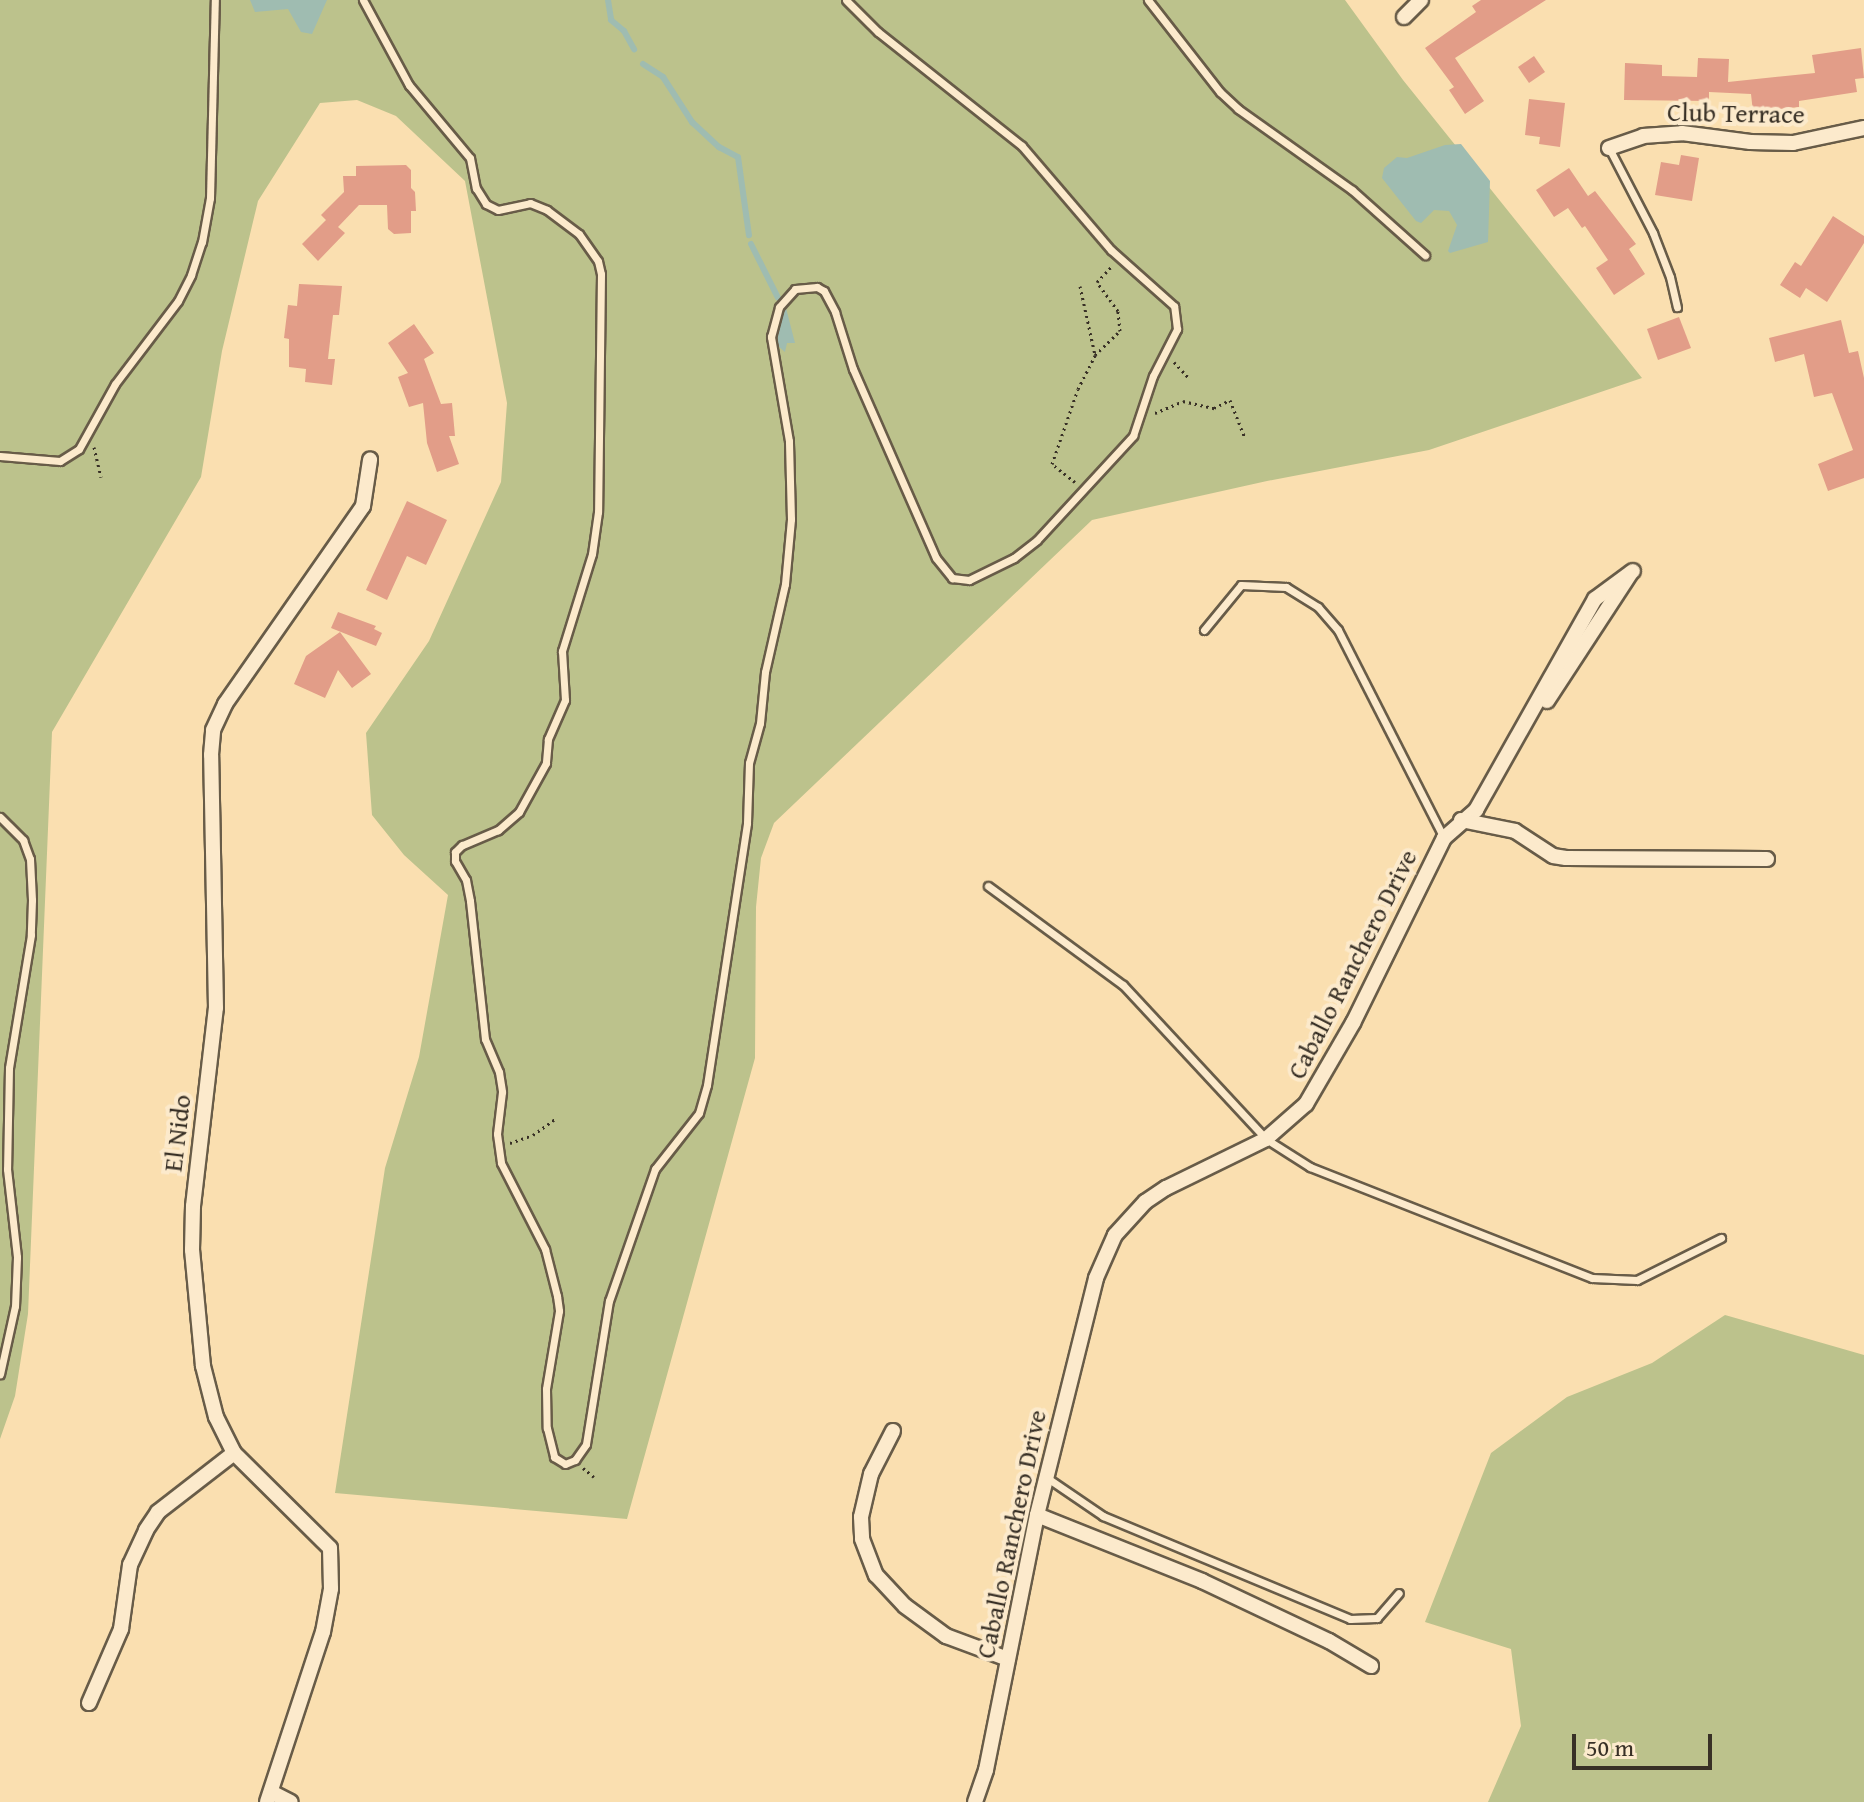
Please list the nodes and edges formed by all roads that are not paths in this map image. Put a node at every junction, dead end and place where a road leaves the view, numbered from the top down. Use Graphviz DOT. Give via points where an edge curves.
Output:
graph roads {
  1 [pos="215,0"];
  2 [pos="363,0"];
  3 [pos="846,0"];
  4 [pos="1148,0"];
  5 [pos="1421,0"];
  6 [pos="1404,17"];
  7 [pos="1864,128"];
  8 [pos="1609,148"];
  9 [pos="1425,255"];
  10 [pos="1677,307"];
  11 [pos="0,456"];
  12 [pos="370,460"];
  13 [pos="1633,571"];
  14 [pos="1204,630"];
  15 [pos="0,817"];
  16 [pos="1461,820"];
  17 [pos="1444,838"];
  18 [pos="1767,859"];
  19 [pos="988,886"];
  20 [pos="1266,1139"];
  21 [pos="1721,1238"];
  22 [pos="0,1374"];
  23 [pos="893,1431"];
  24 [pos="234,1453"];
  25 [pos="1046,1477"];
  26 [pos="1037,1515"];
  27 [pos="1399,1593"];
  28 [pos="1008,1659"];
  29 [pos="1371,1666"];
  30 [pos="89,1703"];
  31 [pos="269,1797"];
  32 [pos="291,1802"];
  33 [pos="975,1802"];
  1 -- 11 [label="lane" via="210,198 202,242 178,301 115,384 86,439 70,457 60,461"];
  2 -- 3 [label="lane" via="409,85 470,158 476,188 486,204 498,210 530,203 547,210 579,234 601,274 598,512 592,554 562,651 565,700 541,774 519,812 498,830 455,852 470,901 485,1039 502,1092 501,1163 545,1249 557,1296 547,1428 554,1457 568,1464 586,1444 609,1301 655,1169 699,1113 707,1085 742,860 749,763 785,584 791,519 789,441 771,337 773,318 795,289 810,286 824,291 936,558 952,578 976,579 1014,558 1056,522 1133,436 1177,329 1174,306 1120,257 1022,146 878,32"];
  4 -- 9 [label="lane" via="1238,109 1352,190"];
  5 -- 6 [label="street"];
  7 -- 8 [label="street, Club Terrace" via="1793,143 1682,133 1643,136"];
  8 -- 10 [label="lane" via="1653,233"];
  12 -- 24 [label="street, El Nido" via="363,506 225,704 213,730 216,1008 192,1250 203,1366 216,1417"];
  13 -- 16 [label="street, Caballo Ranchero Drive" via="1595,599 1476,810"];
  14 -- 17 [label="lane" via="1241,585 1286,587 1318,607 1338,630"];
  15 -- 22 [label="lane" via="23,840 30,859 32,900 9,1068 7,1169 17,1257 15,1306"];
  16 -- 17 [label="street, Caballo Ranchero Drive"];
  16 -- 18 [label="street" via="1515,831 1553,856 1566,858"];
  17 -- 20 [label="street, Caballo Ranchero Drive" via="1325,1073 1299,1112"];
  19 -- 20 [label="lane" via="1123,985"];
  20 -- 21 [label="lane" via="1310,1167 1592,1278 1637,1280"];
  20 -- 25 [label="street, Caballo Ranchero Drive" via="1166,1188 1115,1235 1096,1278"];
  23 -- 28 [label="street" via="871,1474 861,1517 862,1539 876,1575 905,1606 946,1636"];
  24 -- 30 [label="street" via="158,1512 139,1541 130,1565 121,1629"];
  24 -- 31 [label="street, El Nido" via="330,1548 331,1589 323,1632"];
  25 -- 26 [label="street, Caballo Ranchero Drive"];
  25 -- 27 [label="lane" via="1103,1516 1350,1619 1377,1618"];
  26 -- 28 [label="street, Caballo Ranchero Drive"];
  26 -- 29 [label="street" via="1202,1581"];
  28 -- 33 [label="street, Caballo Ranchero Drive"];
  31 -- 32 [label="street"];
}
